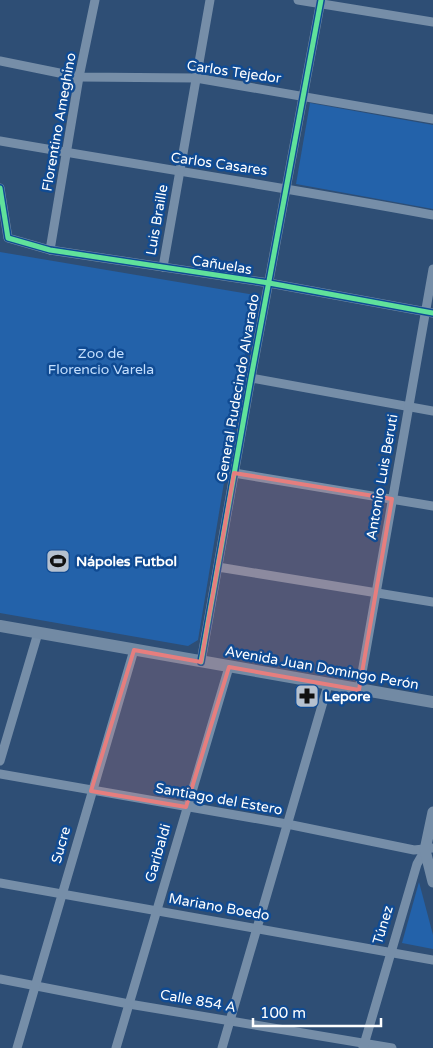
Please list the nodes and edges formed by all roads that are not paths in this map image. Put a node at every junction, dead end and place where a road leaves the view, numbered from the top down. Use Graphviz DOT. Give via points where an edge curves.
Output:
graph roads {
  1 [pos="95,0"];
  2 [pos="210,0"];
  3 [pos="298,0"];
  4 [pos="321,2"];
  5 [pos="433,22"];
  6 [pos="0,61"];
  7 [pos="79,77"];
  8 [pos="196,78"];
  9 [pos="304,96"];
  10 [pos="433,119"];
  11 [pos="0,141"];
  12 [pos="68,153"];
  13 [pos="180,172"];
  14 [pos="0,188"];
  15 [pos="286,188"];
  16 [pos="433,215"];
  17 [pos="50,250"];
  18 [pos="163,267"];
  19 [pos="433,269"];
  20 [pos="269,283"];
  21 [pos="429,312"];
  22 [pos="251,378"];
  23 [pos="409,407"];
  24 [pos="433,411"];
  25 [pos="234,473"];
  26 [pos="392,499"];
  27 [pos="433,506"];
  28 [pos="218,567"];
  29 [pos="376,592"];
  30 [pos="433,602"];
  31 [pos="0,626"];
  32 [pos="38,633"];
  33 [pos="134,650"];
  34 [pos="201,662"];
  35 [pos="229,667"];
  36 [pos="328,685"];
  37 [pos="359,690"];
  38 [pos="433,702"];
  39 [pos="0,761"];
  40 [pos="0,774"];
  41 [pos="91,791"];
  42 [pos="186,807"];
  43 [pos="433,812"];
  44 [pos="286,824"];
  45 [pos="429,849"];
  46 [pos="0,882"];
  47 [pos="433,882"];
  48 [pos="62,892"];
  49 [pos="156,910"];
  50 [pos="257,927"];
  51 [pos="390,953"];
  52 [pos="433,960"];
  53 [pos="0,979"];
  54 [pos="36,985"];
  55 [pos="128,1004"];
  56 [pos="229,1021"];
  57 [pos="364,1046"];
  58 [pos="17,1048"];
  59 [pos="116,1048"];
  60 [pos="222,1048"];
  61 [pos="392,1048"];
  1 -- 7 [label="street, Florentino Ameghino"];
  2 -- 8 [label="street, Luis Braille"];
  3 -- 4 [label="street"];
  4 -- 5 [label="street"];
  4 -- 9 [label="street, General Rudecindo Alvarado"];
  6 -- 7 [label="street, Carlos Tejedor"];
  7 -- 8 [label="street, Carlos Tejedor"];
  7 -- 12 [label="street, Florentino Ameghino"];
  8 -- 9 [label="street, Carlos Tejedor"];
  8 -- 13 [label="street, Luis Braille"];
  9 -- 10 [label="street, Carlos Tejedor"];
  9 -- 15 [label="street, General Rudecindo Alvarado"];
  11 -- 12 [label="street, Carlos Casares"];
  12 -- 13 [label="street, Carlos Casares"];
  12 -- 17 [label="street, Florentino Ameghino"];
  13 -- 15 [label="street, Carlos Casares"];
  13 -- 18 [label="street, Luis Braille"];
  14 -- 17 [label="street, Cañuelas" via="8,238"];
  15 -- 16 [label="street, Carlos Casares"];
  15 -- 20 [label="street, General Rudecindo Alvarado"];
  17 -- 18 [label="street, Cañuelas"];
  18 -- 20 [label="street, Cañuelas"];
  19 -- 21 [label="street, Antonio Luis Beruti"];
  20 -- 21 [label="street, Cañuelas"];
  20 -- 22 [label="street, General Rudecindo Alvarado"];
  21 -- 23 [label="street, Antonio Luis Beruti"];
  22 -- 23 [label="street"];
  22 -- 25 [label="street, General Rudecindo Alvarado"];
  23 -- 24 [label="street"];
  23 -- 26 [label="street, Antonio Luis Beruti"];
  25 -- 26 [label="street"];
  25 -- 28 [label="street, General Rudecindo Alvarado"];
  26 -- 27 [label="street"];
  26 -- 29 [label="street, Antonio Luis Beruti"];
  28 -- 29 [label="street"];
  28 -- 34 [label="street, General Rudecindo Alvarado"];
  29 -- 30 [label="street"];
  29 -- 37 [label="street, Antonio Luis Beruti"];
  31 -- 32 [label="main road, Avenida Juan Domingo Perón"];
  32 -- 33 [label="main road, Avenida Juan Domingo Perón"];
  32 -- 39 [label="street"];
  33 -- 34 [label="main road, Avenida Juan Domingo Perón"];
  33 -- 41 [label="street, Sucre"];
  34 -- 35 [label="main road, Avenida Juan Domingo Perón"];
  35 -- 36 [label="main road, Avenida Juan Domingo Perón"];
  35 -- 42 [label="street, Garibaldi"];
  36 -- 37 [label="main road, Avenida Juan Domingo Perón"];
  36 -- 44 [label="street"];
  37 -- 38 [label="main road, Avenida Juan Domingo Perón"];
  40 -- 41 [label="street, Santiago del Estero"];
  41 -- 42 [label="street, Santiago del Estero"];
  41 -- 48 [label="street, Sucre"];
  42 -- 44 [label="street, Santiago del Estero"];
  42 -- 49 [label="street, Garibaldi"];
  43 -- 45 [label="street, Túnez"];
  44 -- 45 [label="street, Santiago del Estero"];
  44 -- 50 [label="street"];
  45 -- 47 [label="street"];
  45 -- 51 [label="street, Túnez" via="417,864"];
  46 -- 48 [label="street, Mariano Boedo"];
  48 -- 49 [label="street, Mariano Boedo"];
  48 -- 54 [label="street, Sucre"];
  49 -- 50 [label="street, Mariano Boedo"];
  49 -- 55 [label="street, Garibaldi"];
  50 -- 51 [label="street, Mariano Boedo"];
  50 -- 56 [label="street"];
  51 -- 52 [label="street, Mariano Boedo"];
  51 -- 57 [label="street, Túnez"];
  53 -- 54 [label="street, Calle 854 A"];
  54 -- 55 [label="street, Calle 854 A"];
  54 -- 58 [label="street, Sucre"];
  55 -- 56 [label="street, Calle 854 A"];
  55 -- 59 [label="street, Garibaldi"];
  56 -- 57 [label="street, Calle 854 A"];
  56 -- 60 [label="street"];
  57 -- 61 [label="street, Calle 854 A"];
}
